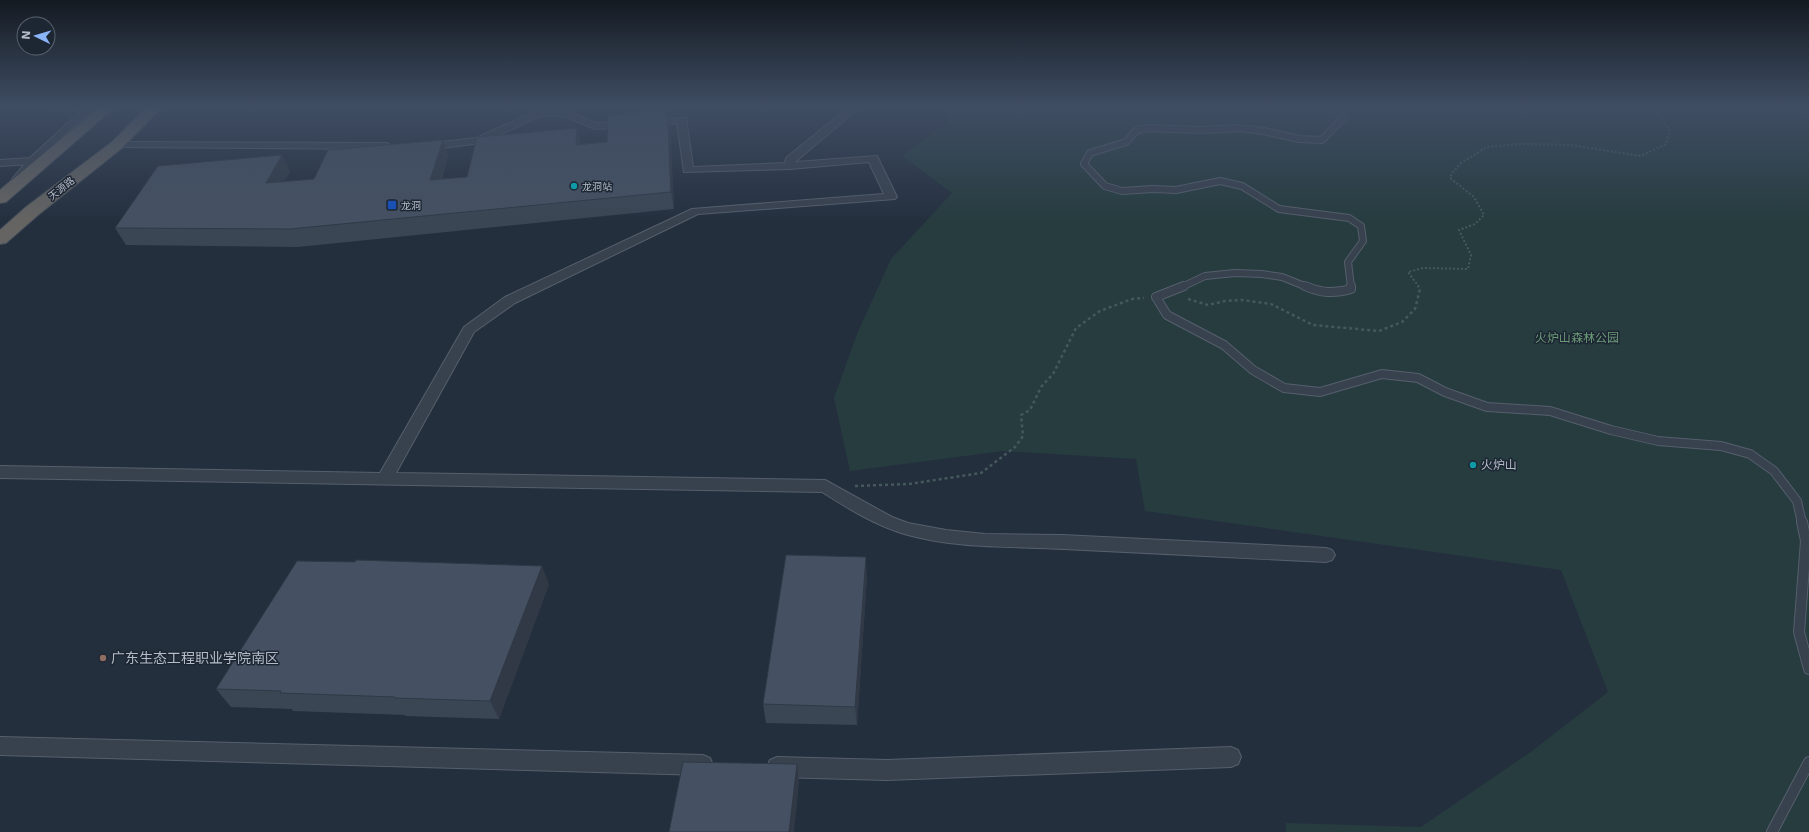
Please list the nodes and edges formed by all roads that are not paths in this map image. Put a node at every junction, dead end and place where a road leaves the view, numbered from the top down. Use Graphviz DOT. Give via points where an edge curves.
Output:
graph roads {
  1 [pos="49,145"];
  2 [pos="58,145"];
  3 [pos="63,145"];
  4 [pos="117,145"];
  5 [pos="440,145"];
  6 [pos="685,145"];
  7 [pos="809,145"];
  8 [pos="1117,145"];
  9 [pos="394,146"];
  10 [pos="418,147"];
  11 [pos="31,161"];
  12 [pos="0,163"];
  13 [pos="790,166"];
  14 [pos="0,198"];
  15 [pos="0,239"];
  16 [pos="0,472"];
  17 [pos="385,478"];
  18 [pos="1326,555"];
  19 [pos="1809,669"];
  20 [pos="0,746"];
  21 [pos="1231,757"];
  22 [pos="1809,762"];
  23 [pos="719,765"];
  24 [pos="759,766"];
  25 [pos="1772,832"];
  1 -- 11 [label="lane"];
  2 -- 11 [label="lane"];
  3 -- 14 [label="highway"];
  4 -- 9 [label="street"];
  4 -- 15 [label="highway, 天源路"];
  5 -- 10 [label="street"];
  6 -- 13 [label="street" via="688,170"];
  7 -- 13 [label="street" via="790,160"];
  8 -- 19 [label="lane" via="1090,153 1084,164 1105,186 1122,191 1176,190 1220,181 1242,186 1279,209 1349,218 1361,226 1363,241 1348,262 1351,288 1337,293 1317,291 1282,277 1235,273 1205,276 1156,297 1167,315 1224,344 1253,370 1284,388 1320,392 1382,374 1418,378 1445,392 1486,407 1550,411 1658,441 1721,446 1750,454 1774,471 1797,501 1806,541 1798,632"];
  11 -- 12 [label="lane"];
  11 -- 14 [label="lane"];
  13 -- 17 [label="street" via="873,158 891,197 696,211 510,300 469,330"];
  16 -- 17 [label="street"];
  17 -- 18 [label="street" via="825,486 879,519 907,529 941,536 994,542"];
  20 -- 23 [label="street"];
  21 -- 24 [label="street" via="887,770"];
  22 -- 25 [label="lane"];
}
